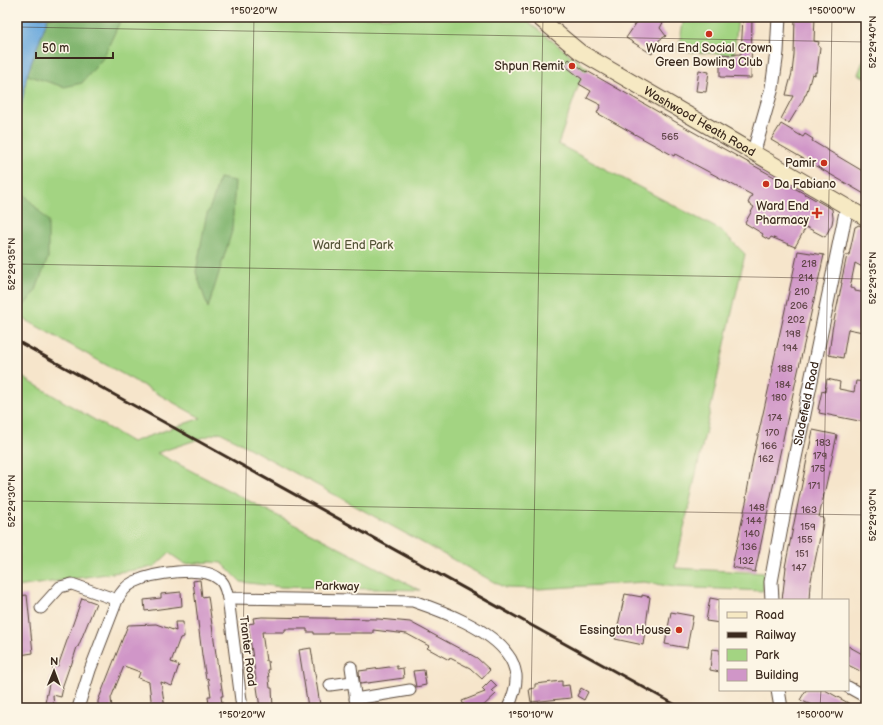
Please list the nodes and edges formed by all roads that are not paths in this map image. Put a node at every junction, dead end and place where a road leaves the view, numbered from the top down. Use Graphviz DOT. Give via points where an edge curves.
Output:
graph roads {
  1 [pos="538,17"];
  2 [pos="779,17"];
  3 [pos="755,149"];
  4 [pos="847,208"];
  5 [pos="866,218"];
  6 [pos="228,598"];
  7 [pos="772,599"];
  8 [pos="117,600"];
  9 [pos="41,608"];
  10 [pos="351,667"];
  11 [pos="352,682"];
  12 [pos="330,685"];
  13 [pos="849,688"];
  14 [pos="410,690"];
  15 [pos="778,691"];
  16 [pos="866,697"];
  17 [pos="356,704"];
  18 [pos="78,708"];
  19 [pos="242,708"];
  20 [pos="508,708"];
  21 [pos="781,708"];
  1 -- 3 [label="main road, Washwood Heath Road" via="580,52"];
  2 -- 3 [label="street" via="772,88"];
  3 -- 4 [label="main road, Washwood Heath Road"];
  4 -- 5 [label="main road, Washwood Heath Road"];
  4 -- 7 [label="street, Sladefield Road" via="784,506 771,582"];
  6 -- 8 [label="street" via="225,585 219,578 197,572 172,572 133,582 122,590"];
  6 -- 19 [label="street, Tranter Road"];
  6 -- 20 [label="street, Parkway" via="414,601 430,607 478,629 510,656 516,676 513,697"];
  8 -- 9 [label="street" via="72,584 60,587"];
  8 -- 18 [label="street"];
  10 -- 11 [label="street"];
  11 -- 12 [label="street"];
  11 -- 17 [label="street"];
  13 -- 16 [label="street"];
  14 -- 17 [label="street"];
  15 -- 21 [label="street"];
}
